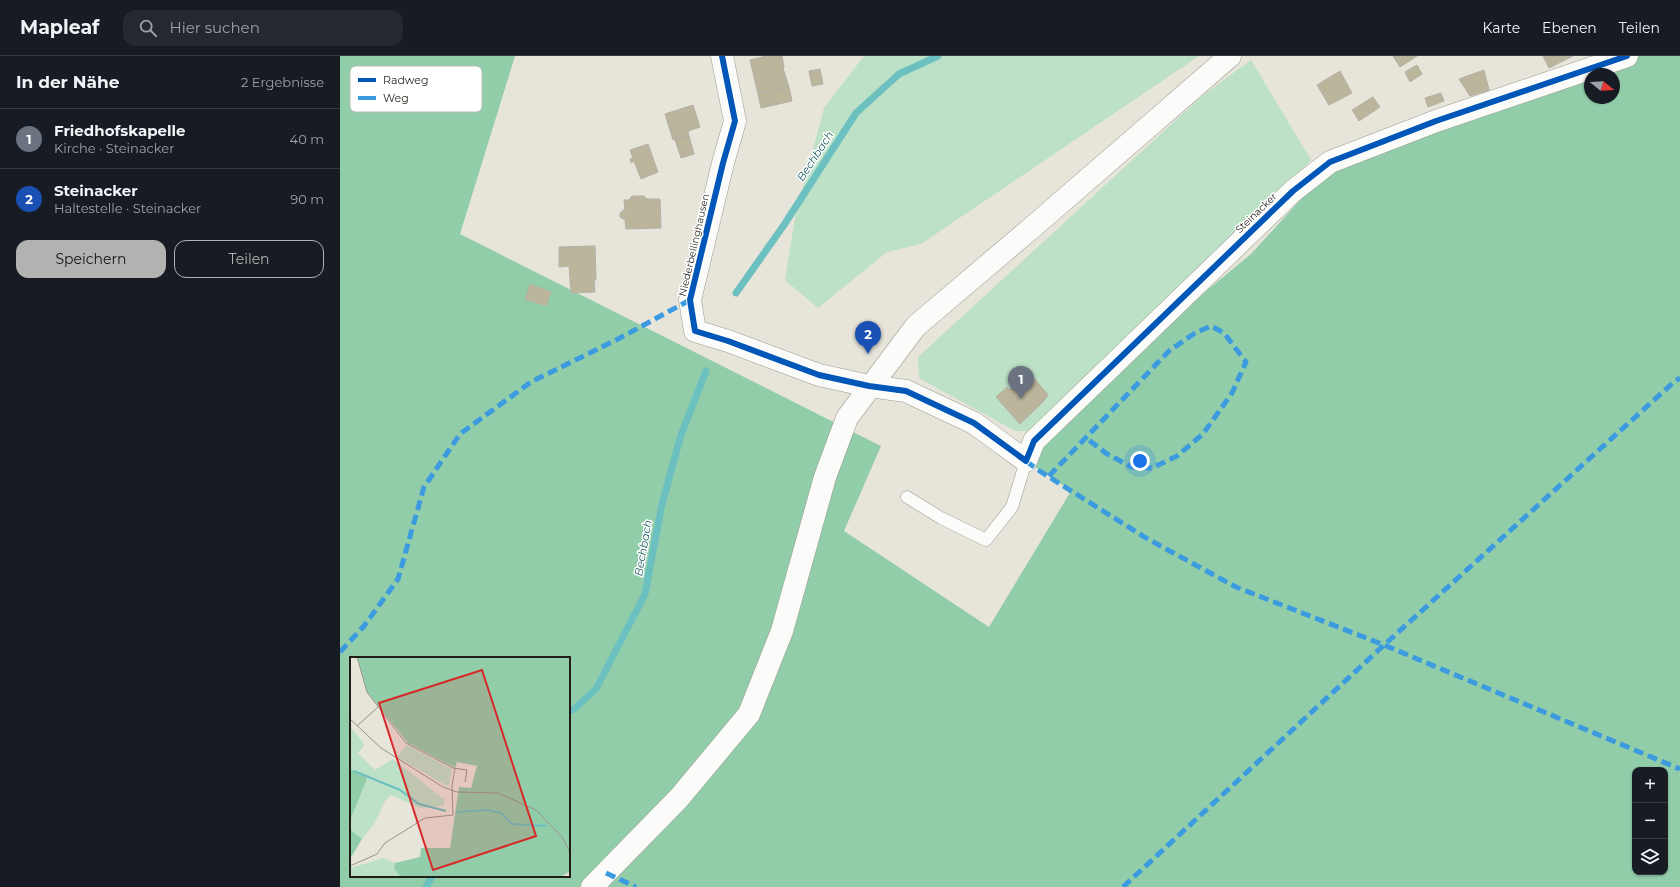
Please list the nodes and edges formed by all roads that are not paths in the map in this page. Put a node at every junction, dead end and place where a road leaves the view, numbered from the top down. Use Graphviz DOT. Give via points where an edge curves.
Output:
graph roads {
  1 [pos="722,56"];
  2 [pos="1230,56"];
  3 [pos="1627,56"];
  4 [pos="869,386"];
  5 [pos="1026,461"];
  6 [pos="907,497"];
  7 [pos="592,887"];
  1 -- 4 [label="street, Niederbellinghausen" via="735,121 690,300 695,331 819,375"];
  2 -- 4 [label="street" via="916,326"];
  3 -- 5 [label="street, Steinacker" via="1436,121 1330,162 1293,191 1034,441"];
  4 -- 5 [label="street" via="906,391 974,423"];
  4 -- 7 [label="street" via="847,418 825,477 782,631 749,714 679,798"];
  5 -- 6 [label="lane" via="1012,507 986,540 941,518"];
}
